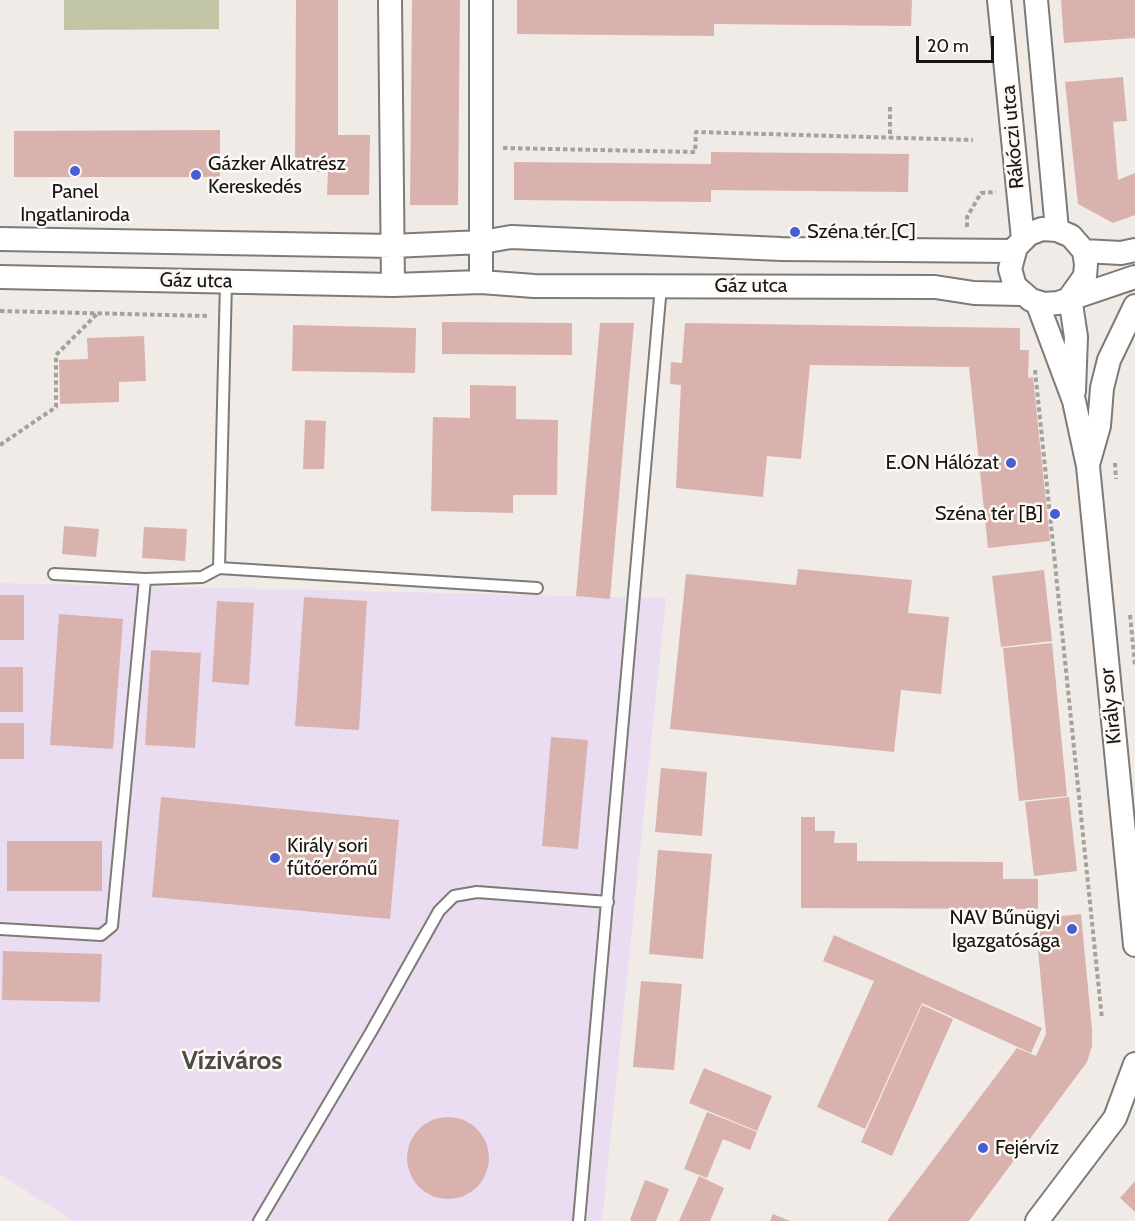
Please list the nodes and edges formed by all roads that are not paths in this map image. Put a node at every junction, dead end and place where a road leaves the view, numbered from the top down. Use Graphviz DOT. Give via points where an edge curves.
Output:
graph roads {
  1 [pos="390,0"];
  2 [pos="481,0"];
  3 [pos="999,0"];
  4 [pos="1036,0"];
  5 [pos="1057,230"];
  6 [pos="0,239"];
  7 [pos="482,242"];
  8 [pos="1018,245"];
  9 [pos="392,246"];
  10 [pos="1135,250"];
  11 [pos="1084,251"];
  12 [pos="1135,277"];
  13 [pos="0,278"];
  14 [pos="226,282"];
  15 [pos="481,282"];
  16 [pos="393,285"];
  17 [pos="661,286"];
  18 [pos="1070,297"];
  19 [pos="1029,298"];
  20 [pos="1135,306"];
  21 [pos="1074,401"];
  22 [pos="1088,466"];
  23 [pos="219,568"];
  24 [pos="54,574"];
  25 [pos="145,579"];
  26 [pos="537,588"];
  27 [pos="608,902"];
  28 [pos="0,929"];
  29 [pos="1135,945"];
  30 [pos="1135,1064"];
  31 [pos="259,1221"];
  32 [pos="579,1221"];
  33 [pos="1037,1221"];
  1 -- 9 [label="street"];
  2 -- 7 [label="street"];
  3 -- 8 [label="street, Rákóczi utca"];
  4 -- 5 [label="street, Rákóczi utca"];
  5 -- 8 [label="street" via="1035,231"];
  5 -- 11 [label="street" via="1071,236"];
  6 -- 9 [label="street, Gáz utca"];
  7 -- 8 [label="street, Gáz utca" via="511,237 781,249 969,252"];
  7 -- 9 [label="street, Gáz utca"];
  7 -- 15 [label="street"];
  8 -- 19 [label="street" via="1010,269 1015,286"];
  9 -- 16 [label="street"];
  10 -- 11 [label="street"];
  11 -- 18 [label="street" via="1085,276"];
  12 -- 18 [label="street"];
  13 -- 14 [label="street, Gáz utca"];
  14 -- 16 [label="street, Gáz utca"];
  14 -- 23 [label="lane"];
  15 -- 16 [label="street, Gáz utca"];
  15 -- 17 [label="street, Gáz utca"];
  17 -- 19 [label="street, Gáz utca" via="935,287"];
  17 -- 27 [label="lane"];
  18 -- 19 [label="street" via="1058,303"];
  18 -- 21 [label="street, Király sor" via="1076,337"];
  19 -- 21 [label="street, Király sor"];
  20 -- 22 [label="street, Király sor" via="1109,360 1099,426"];
  21 -- 22 [label="street, Király sor"];
  22 -- 29 [label="street, Király sor"];
  23 -- 25 [label="lane" via="202,577"];
  23 -- 26 [label="lane"];
  24 -- 25 [label="lane"];
  25 -- 28 [label="lane" via="112,926 101,935"];
  27 -- 31 [label="lane" via="477,892 454,896 439,911"];
  27 -- 32 [label="lane"];
  30 -- 33 [label="street" via="1115,1118"];
}
